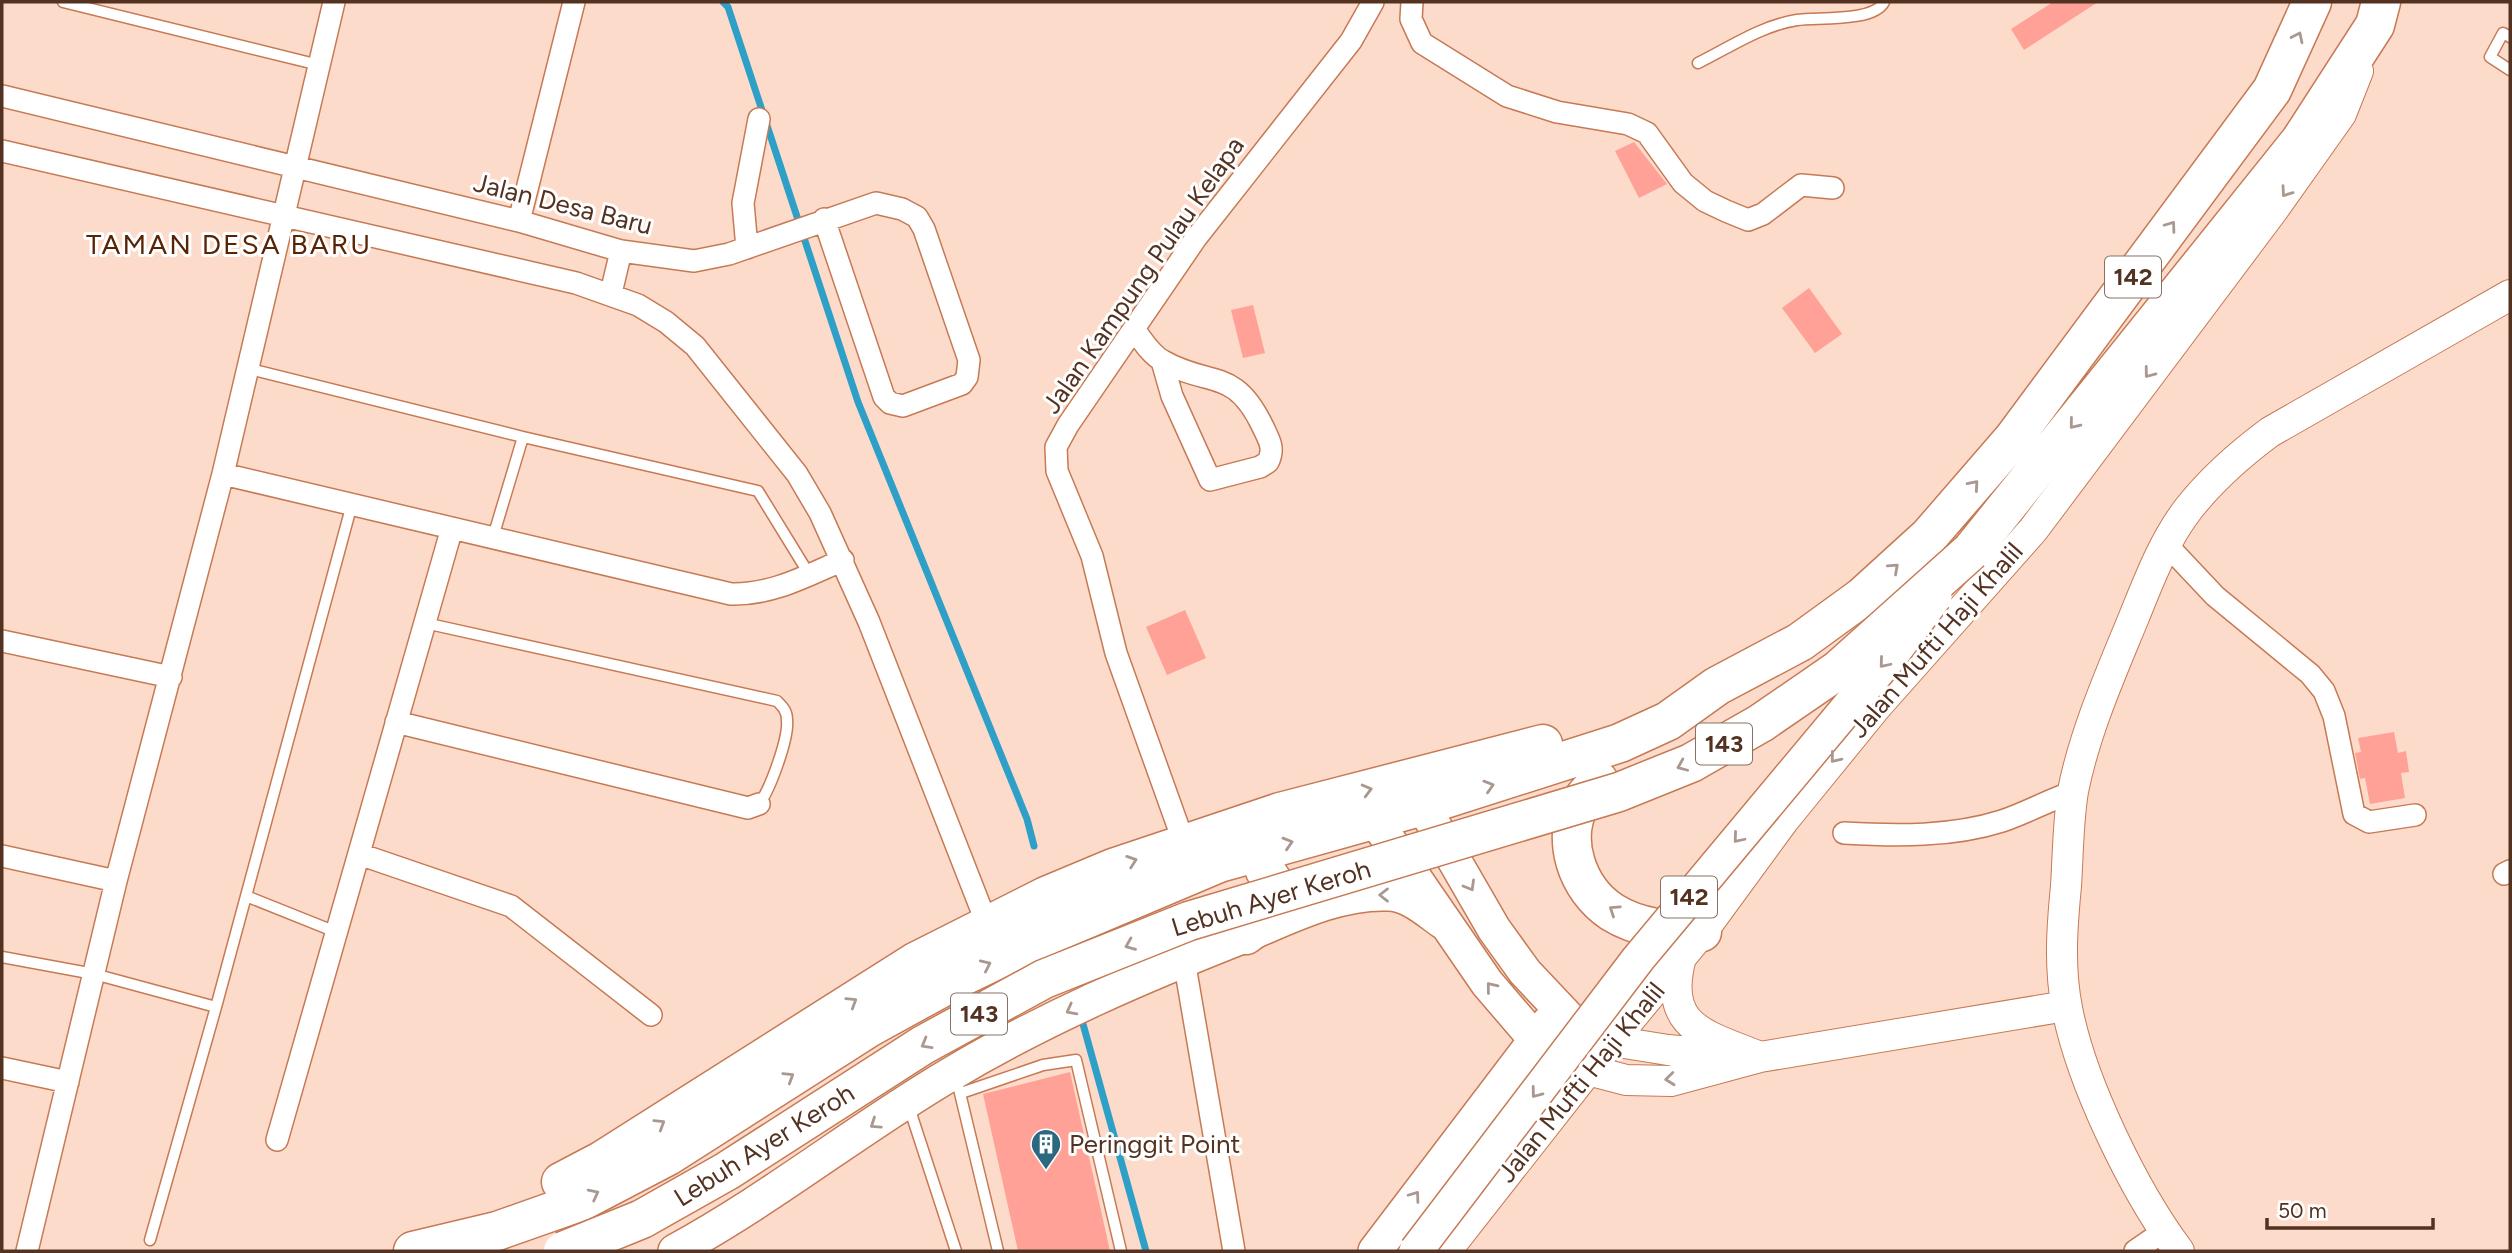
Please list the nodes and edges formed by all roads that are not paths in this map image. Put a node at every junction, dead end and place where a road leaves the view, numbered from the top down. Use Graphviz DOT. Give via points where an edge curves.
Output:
graph roads {
  1 [pos="64,2"];
  2 [pos="334,2"];
  3 [pos="574,2"];
  4 [pos="1374,2"];
  5 [pos="1412,2"];
  6 [pos="1884,2"];
  7 [pos="2312,2"];
  8 [pos="2378,13"];
  9 [pos="2510,37"];
  10 [pos="1699,63"];
  11 [pos="319,65"];
  12 [pos="2510,70"];
  13 [pos="2,96"];
  14 [pos="759,119"];
  15 [pos="2,151"];
  16 [pos="295,168"];
  17 [pos="1833,188"];
  18 [pos="283,218"];
  19 [pos="519,221"];
  20 [pos="820,221"];
  21 [pos="747,248"];
  22 [pos="621,251"];
  23 [pos="611,293"];
  24 [pos="2510,295"];
  25 [pos="1134,329"];
  26 [pos="1162,361"];
  27 [pos="246,368"];
  28 [pos="523,437"];
  29 [pos="223,474"];
  30 [pos="352,504"];
  31 [pos="452,528"];
  32 [pos="1929,536"];
  33 [pos="493,537"];
  34 [pos="2166,544"];
  35 [pos="1971,551"];
  36 [pos="843,560"];
  37 [pos="809,574"];
  38 [pos="425,623"];
  39 [pos="2,641"];
  40 [pos="171,677"];
  41 [pos="1717,686"];
  42 [pos="1668,721"];
  43 [pos="396,722"];
  44 [pos="2073,792"];
  45 [pos="759,804"];
  46 [pos="1423,806"];
  47 [pos="2415,815"];
  48 [pos="1375,820"];
  49 [pos="1844,833"];
  50 [pos="1184,843"];
  51 [pos="359,854"];
  52 [pos="2,856"];
  53 [pos="1219,863"];
  54 [pos="116,881"];
  55 [pos="246,896"];
  56 [pos="1444,923"];
  57 [pos="986,924"];
  58 [pos="337,932"];
  59 [pos="1246,935"];
  60 [pos="1692,944"];
  61 [pos="2,957"];
  62 [pos="1184,960"];
  63 [pos="94,974"];
  64 [pos="2066,1006"];
  65 [pos="216,1007"];
  66 [pos="1559,1009"];
  67 [pos="651,1016"];
  68 [pos="1535,1040"];
  69 [pos="1612,1041"];
  70 [pos="1760,1057"];
  71 [pos="2,1068"];
  72 [pos="1588,1070"];
  73 [pos="68,1082"];
  74 [pos="956,1083"];
  75 [pos="907,1102"];
  76 [pos="277,1140"];
  77 [pos="150,1240"];
  78 [pos="2172,1241"];
  79 [pos="27,1251"];
  80 [pos="402,1251"];
  81 [pos="413,1251"];
  82 [pos="563,1251"];
  83 [pos="675,1251"];
  84 [pos="956,1251"];
  85 [pos="998,1251"];
  86 [pos="1121,1251"];
  87 [pos="1234,1251"];
  88 [pos="1375,1251"];
  89 [pos="1416,1251"];
  90 [pos="1446,1251"];
  91 [pos="2135,1251"];
  1 -- 11 [label="lane"];
  2 -- 11 [label="street"];
  3 -- 19 [label="street"];
  4 -- 25 [label="street, Jalan Kampung Pulau Kelapa" via="1351,41 1196,238"];
  5 -- 17 [label="street" via="1411,19 1422,43 1507,96 1557,112 1628,124 1647,133 1683,183 1726,211 1748,220 1801,185"];
  6 -- 10 [label="lane" via="1868,15 1774,26"];
  32 -- 7 [label="highway, 142, one-way" via="2014,439 2272,90"];
  8 -- 35 [label="highway, 142, one-way" via="2300,141"];
  8 -- 60 [label="street, Jalan Mufti Haji Khalil / 142, one-way" via="2341,114 2273,210 2032,530 1876,707"];
  9 -- 12 [label="lane" via="2502,33 2490,57"];
  11 -- 16 [label="street"];
  13 -- 16 [label="street, Jalan Desa Baru"];
  14 -- 21 [label="street" via="743,203"];
  15 -- 18 [label="street"];
  16 -- 18 [label="street"];
  16 -- 19 [label="street, Jalan Desa Baru"];
  18 -- 23 [label="street"];
  18 -- 27 [label="street"];
  19 -- 22 [label="street, Jalan Desa Baru"];
  20 -- 20 [label="street, Jalan Desa Baru" via="884,397 903,406 962,384 970,360 916,217 876,203"];
  20 -- 21 [label="street, Jalan Desa Baru"];
  21 -- 22 [label="street, Jalan Desa Baru" via="694,261"];
  22 -- 23 [label="street"];
  23 -- 36 [label="street" via="666,322 720,373 797,474"];
  24 -- 34 [label="street" via="2270,432 2210,483"];
  25 -- 26 [label="street"];
  25 -- 50 [label="street, Jalan Kampung Pulau Kelapa" via="1068,425 1056,447 1056,471 1092,556 1116,653"];
  26 -- 26 [label="street" via="1172,396 1210,480 1268,462 1272,446 1253,405 1240,392 1222,381"];
  27 -- 28 [label="lane"];
  27 -- 29 [label="street"];
  28 -- 33 [label="lane"];
  28 -- 37 [label="lane" via="758,491"];
  29 -- 30 [label="street"];
  29 -- 40 [label="street"];
  30 -- 31 [label="street"];
  30 -- 55 [label="lane"];
  31 -- 33 [label="street"];
  31 -- 38 [label="street"];
  41 -- 32 [label="highway, 143, one-way" via="1800,642 1862,597"];
  33 -- 37 [label="street" via="731,594 775,589"];
  34 -- 44 [label="street" via="2100,700"];
  34 -- 47 [label="street" via="2215,596 2310,674 2324,691 2334,716 2354,814 2369,822"];
  35 -- 82 [label="highway, Lebuh Ayer Keroh / 143, one-way, bridge" via="1838,670 1761,723 1691,763 1619,792 1189,921 1044,979 923,1045 715,1178 642,1219"];
  35 -- 89 [label="main road, 142, one-way, bridge" via="1890,657 1638,958"];
  36 -- 37 [label="street"];
  36 -- 57 [label="street"];
  38 -- 43 [label="street"];
  38 -- 45 [label="lane" via="777,701 786,710 788,723 767,794"];
  39 -- 40 [label="street"];
  40 -- 54 [label="street"];
  41 -- 42 [label="highway"];
  50 -- 41 [label="highway, 143, one-way" via="1280,812 1566,738"];
  46 -- 42 [label="highway, one-way" via="1558,765"];
  60 -- 42 [label="highway, one-way" via="1670,931 1611,912 1582,881 1571,844 1581,799 1617,762"];
  43 -- 45 [label="street" via="748,808"];
  43 -- 51 [label="street"];
  44 -- 49 [label="street" via="2002,821 1951,831 1898,836"];
  44 -- 64 [label="street" via="2062,932"];
  46 -- 48 [label="highway"];
  46 -- 66 [label="main road, one-way" via="1494,929"];
  53 -- 48 [label="highway, one-way"];
  48 -- 56 [label="main road"];
  57 -- 50 [label="highway, 143, one-way" via="1113,868"];
  51 -- 58 [label="street"];
  51 -- 67 [label="street" via="511,906"];
  52 -- 54 [label="street"];
  53 -- 59 [label="highway" via="1251,864 1272,879 1276,893 1273,909"];
  81 -- 53 [label="highway, one-way" via="497,1231 582,1201 668,1156 859,1033 963,976"];
  54 -- 63 [label="street"];
  55 -- 58 [label="lane"];
  55 -- 65 [label="lane"];
  56 -- 59 [label="main road, one-way" via="1390,893 1350,897"];
  68 -- 56 [label="main road, one-way"];
  80 -- 57 [label="highway, 143, one-way" via="496,1213 601,1161 915,962"];
  58 -- 76 [label="street"];
  59 -- 62 [label="main road"];
  60 -- 69 [label="street, Jalan Mufti Haji Khalil / 142"];
  60 -- 70 [label="street" via="1675,995 1680,1011 1691,1025"];
  61 -- 63 [label="lane"];
  62 -- 74 [label="main road, one-way" via="1084,1003"];
  62 -- 87 [label="street"];
  63 -- 65 [label="lane"];
  63 -- 73 [label="street"];
  64 -- 70 [label="street"];
  64 -- 78 [label="street" via="2082,1064 2122,1152"];
  65 -- 77 [label="lane"];
  66 -- 68 [label="main road"];
  66 -- 69 [label="main road" via="1576,1026"];
  68 -- 72 [label="main road" via="1554,1056"];
  88 -- 68 [label="main road, one-way"];
  69 -- 70 [label="street"];
  69 -- 72 [label="street, Jalan Mufti Haji Khalil / 142"];
  70 -- 72 [label="street, one-way" via="1671,1081 1626,1080"];
  71 -- 73 [label="street"];
  72 -- 90 [label="street, Jalan Mufti Haji Khalil / 142"];
  73 -- 79 [label="street"];
  74 -- 75 [label="main road"];
  74 -- 85 [label="lane"];
  74 -- 86 [label="lane" via="1076,1060"];
  75 -- 83 [label="main road, one-way" via="779,1189"];
  75 -- 84 [label="lane"];
  78 -- 91 [label="street"];
}
